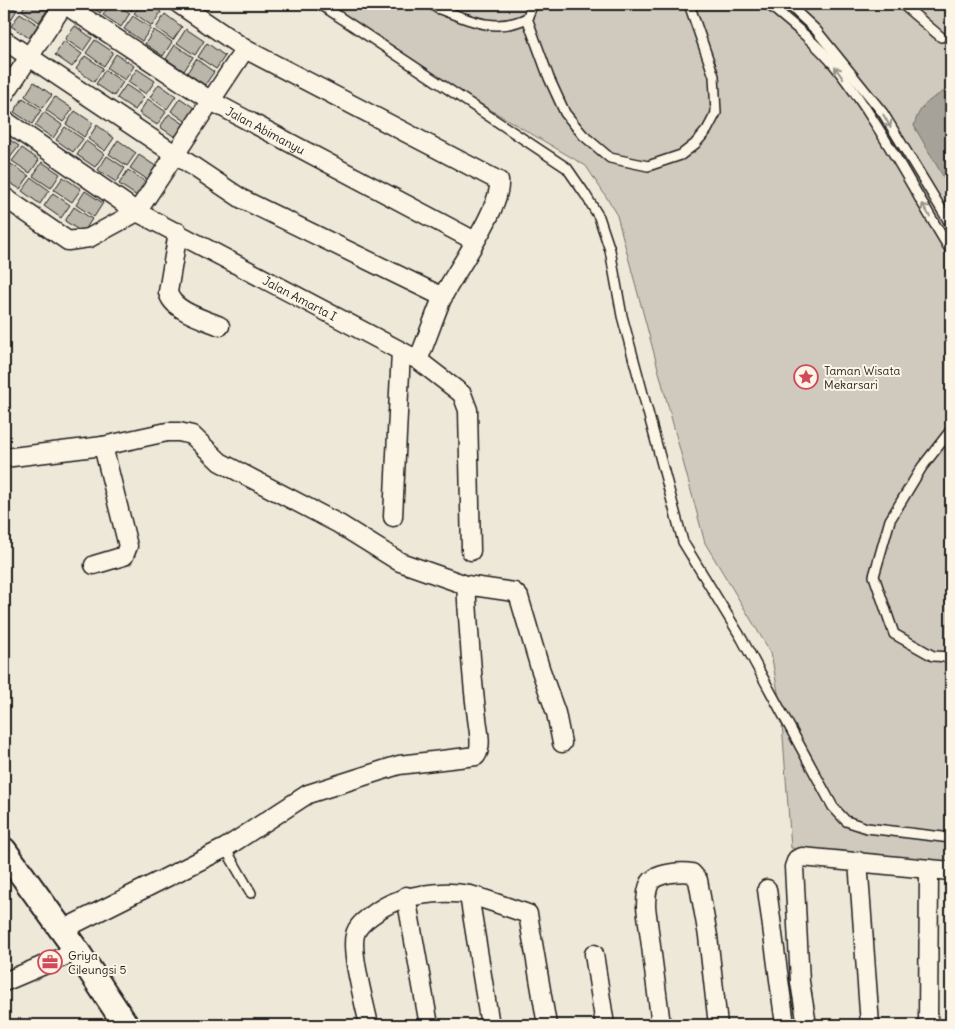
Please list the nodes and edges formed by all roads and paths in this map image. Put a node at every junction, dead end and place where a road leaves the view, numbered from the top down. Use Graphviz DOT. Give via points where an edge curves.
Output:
graph roads {
  1 [pos="64,4"];
  2 [pos="179,4"];
  3 [pos="320,4"];
  4 [pos="432,4"];
  5 [pos="533,4"];
  6 [pos="689,4"];
  7 [pos="768,4"];
  8 [pos="788,4"];
  9 [pos="902,4"];
  10 [pos="527,18"];
  11 [pos="941,37"];
  12 [pos="4,40"];
  13 [pos="245,49"];
  14 [pos="28,57"];
  15 [pos="4,95"];
  16 [pos="212,101"];
  17 [pos="4,120"];
  18 [pos="176,156"];
  19 [pos="4,197"];
  20 [pos="137,212"];
  21 [pos="951,225"];
  22 [pos="178,232"];
  23 [pos="475,241"];
  24 [pos="951,251"];
  25 [pos="443,296"];
  26 [pos="220,326"];
  27 [pos="400,351"];
  28 [pos="418,360"];
  29 [pos="951,430"];
  30 [pos="103,446"];
  31 [pos="4,458"];
  32 [pos="393,517"];
  33 [pos="471,551"];
  34 [pos="94,565"];
  35 [pos="466,585"];
  36 [pos="951,657"];
  37 [pos="562,743"];
  38 [pos="951,838"];
  39 [pos="225,848"];
  40 [pos="4,850"];
  41 [pos="858,861"];
  42 [pos="929,869"];
  43 [pos="951,871"];
  44 [pos="767,889"];
  45 [pos="251,893"];
  46 [pos="468,895"];
  47 [pos="406,896"];
  48 [pos="62,930"];
  49 [pos="77,951"];
  50 [pos="594,954"];
  51 [pos="4,982"];
  52 [pos="126,1025"];
  53 [pos="368,1025"];
  54 [pos="429,1025"];
  55 [pos="490,1025"];
  56 [pos="547,1025"];
  57 [pos="605,1025"];
  58 [pos="661,1025"];
  59 [pos="718,1025"];
  60 [pos="786,1025"];
  61 [pos="807,1025"];
  62 [pos="870,1025"];
  63 [pos="928,1025"];
  1 -- 14 [label="street"];
  1 -- 16 [label="street, Jalan Abimanyu"];
  2 -- 13 [label="street"];
  3 -- 38 [label="lane" via="566,168 599,217 610,250 622,316 683,542 742,639 833,807 846,821 867,828"];
  4 -- 10 [label="lane" via="488,26 513,25"];
  5 -- 10 [label="lane"];
  6 -- 10 [label="lane" via="714,76 716,113 707,130 681,155 648,166 610,158 583,136 565,114"];
  24 -- 7 [label="lane, one-way" via="877,128 834,66 791,22"];
  8 -- 21 [label="lane, one-way" via="816,30 883,113"];
  9 -- 11 [label="lane"];
  12 -- 14 [label="street"];
  13 -- 16 [label="street"];
  13 -- 23 [label="street" via="499,180 500,191"];
  14 -- 15 [label="street"];
  14 -- 18 [label="street"];
  16 -- 18 [label="street"];
  16 -- 23 [label="street, Jalan Abimanyu"];
  17 -- 20 [label="street, Jalan Amarta I"];
  18 -- 20 [label="street"];
  18 -- 25 [label="street" via="242,199"];
  19 -- 20 [label="street" via="68,241 89,238"];
  20 -- 22 [label="street, Jalan Amarta I"];
  22 -- 26 [label="street" via="169,299"];
  22 -- 27 [label="street, Jalan Amarta I"];
  23 -- 25 [label="street"];
  25 -- 28 [label="street"];
  27 -- 28 [label="street, Jalan Amarta I"];
  27 -- 32 [label="street"];
  28 -- 33 [label="street, Jalan Amarta I" via="466,400"];
  29 -- 36 [label="lane" via="922,467 890,520 874,576 894,634 933,656"];
  30 -- 31 [label="street"];
  30 -- 34 [label="street" via="128,546 124,556"];
  30 -- 35 [label="street" via="167,432 192,435 220,462 339,524 400,562"];
  35 -- 37 [label="street" via="514,592 519,597 556,713"];
  35 -- 39 [label="street" via="478,731 479,752 476,756 399,765 308,794"];
  39 -- 45 [label="lane"];
  39 -- 48 [label="street"];
  40 -- 48 [label="street"];
  41 -- 42 [label="street"];
  41 -- 61 [label="street" via="802,857 797,859 794,867 800,982"];
  41 -- 62 [label="street"];
  42 -- 43 [label="street"];
  42 -- 63 [label="street"];
  44 -- 60 [label="street"];
  46 -- 47 [label="street"];
  46 -- 55 [label="street"];
  46 -- 56 [label="street" via="528,914"];
  47 -- 53 [label="street" via="380,909 364,921 355,934 353,944"];
  47 -- 54 [label="street"];
  48 -- 49 [label="street"];
  49 -- 51 [label="street"];
  49 -- 52 [label="street"];
  50 -- 57 [label="street"];
  58 -- 59 [label="street" via="646,907 647,891 655,878 686,872 698,880"];
}
